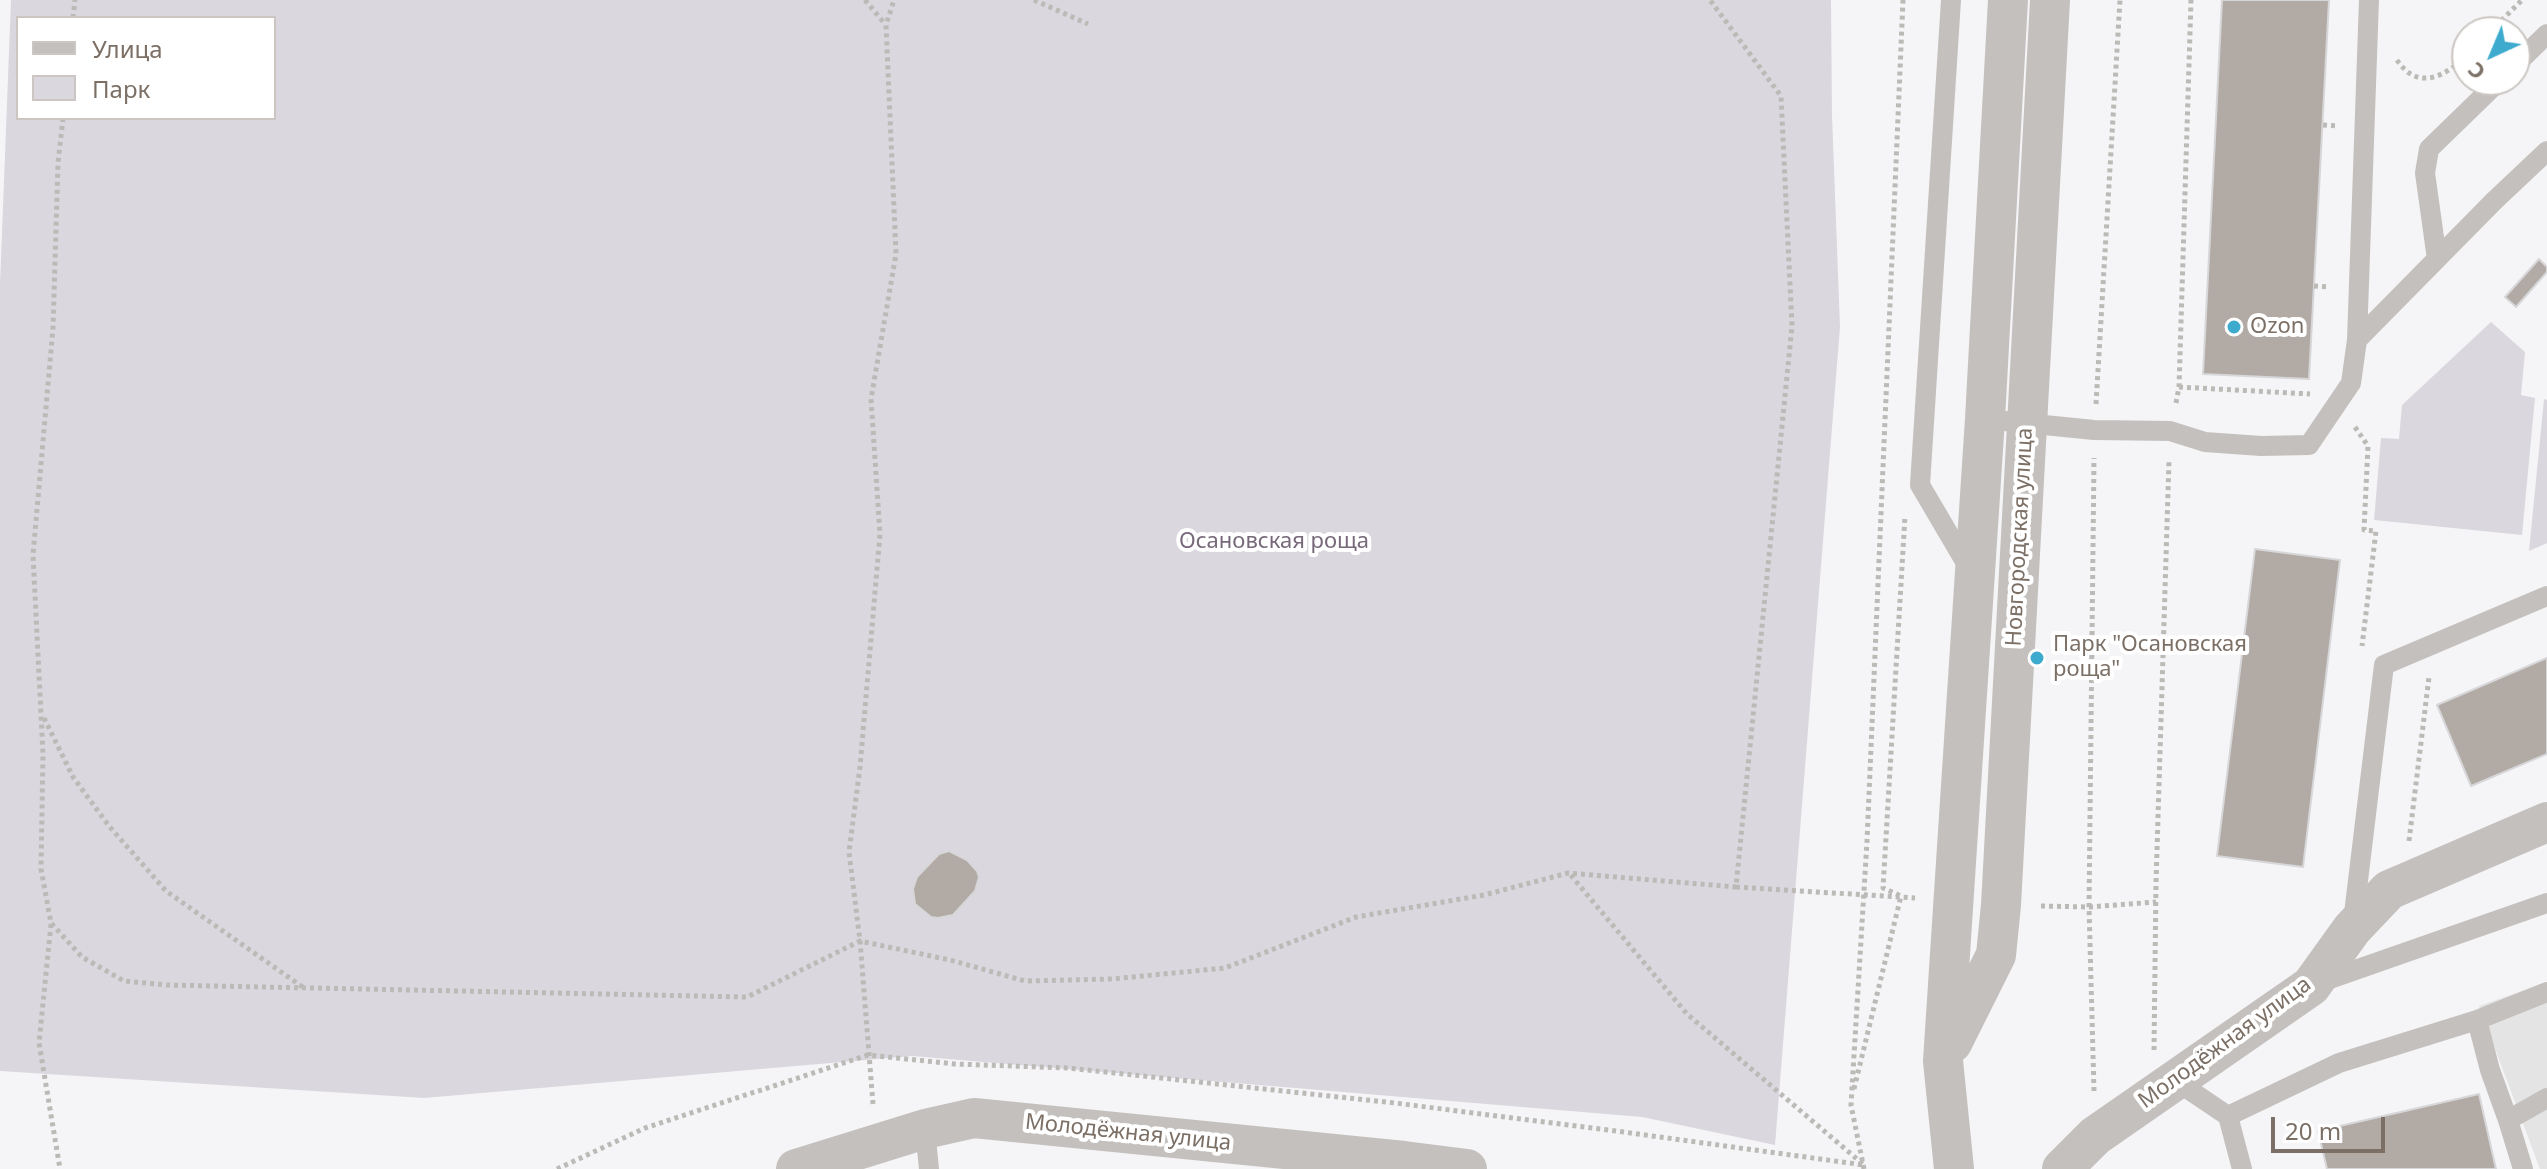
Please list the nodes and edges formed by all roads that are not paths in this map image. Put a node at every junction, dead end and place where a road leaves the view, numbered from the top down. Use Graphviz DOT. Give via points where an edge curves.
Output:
graph roads {
  1 [pos="1951,0"];
  2 [pos="2008,0"];
  3 [pos="2050,0"];
  4 [pos="2369,0"];
  5 [pos="2547,34"];
  6 [pos="2531,50"];
  7 [pos="2484,96"];
  8 [pos="2547,151"];
  9 [pos="2437,259"];
  10 [pos="2357,340"];
  11 [pos="1985,419"];
  12 [pos="2026,424"];
  13 [pos="1974,577"];
  14 [pos="2547,596"];
  15 [pos="2547,822"];
  16 [pos="2547,903"];
  17 [pos="2352,929"];
  18 [pos="2311,986"];
  19 [pos="2547,992"];
  20 [pos="2477,1020"];
  21 [pos="1943,1061"];
  22 [pos="2165,1088"];
  23 [pos="2547,1098"];
  24 [pos="2228,1116"];
  25 [pos="2508,1120"];
  26 [pos="925,1129"];
  27 [pos="1404,1165"];
  28 [pos="796,1169"];
  29 [pos="929,1169"];
  30 [pos="1467,1169"];
  31 [pos="1954,1169"];
  32 [pos="2062,1169"];
  33 [pos="2242,1169"];
  34 [pos="2523,1169"];
  1 -- 13 [label="lane" via="1920,485"];
  2 -- 11 [label="street, Новгородская улица"];
  3 -- 12 [label="street, Новгородская улица"];
  4 -- 10 [label="lane"];
  5 -- 6 [label="lane"];
  7 -- 9 [label="lane" via="2429,149 2425,173"];
  8 -- 9 [label="lane"];
  9 -- 10 [label="lane"];
  10 -- 12 [label="lane" via="2351,383 2309,445 2205,442 2170,431"];
  11 -- 12 [label="lane"];
  11 -- 13 [label="street, Новгородская улица"];
  12 -- 21 [label="street, Новгородская улица" via="1996,955"];
  13 -- 21 [label="street, Новгородская улица"];
  14 -- 17 [label="lane" via="2384,665"];
  15 -- 17 [label="street, Молодёжная улица" via="2389,890"];
  16 -- 18 [label="lane"];
  17 -- 18 [label="street, Молодёжная улица"];
  18 -- 22 [label="street, Молодёжная улица"];
  19 -- 20 [label="lane"];
  20 -- 24 [label="lane" via="2339,1063"];
  20 -- 25 [label="lane"];
  21 -- 31 [label="street, Новгородская улица"];
  22 -- 24 [label="lane"];
  22 -- 32 [label="street, Молодёжная улица" via="2095,1136"];
  23 -- 25 [label="lane"];
  24 -- 33 [label="lane"];
  25 -- 34 [label="lane"];
  26 -- 27 [label="street, Молодёжная улица" via="974,1118"];
  26 -- 28 [label="street, Молодёжная улица"];
  26 -- 29 [label="lane"];
  27 -- 30 [label="street, Молодёжная улица"];
}
